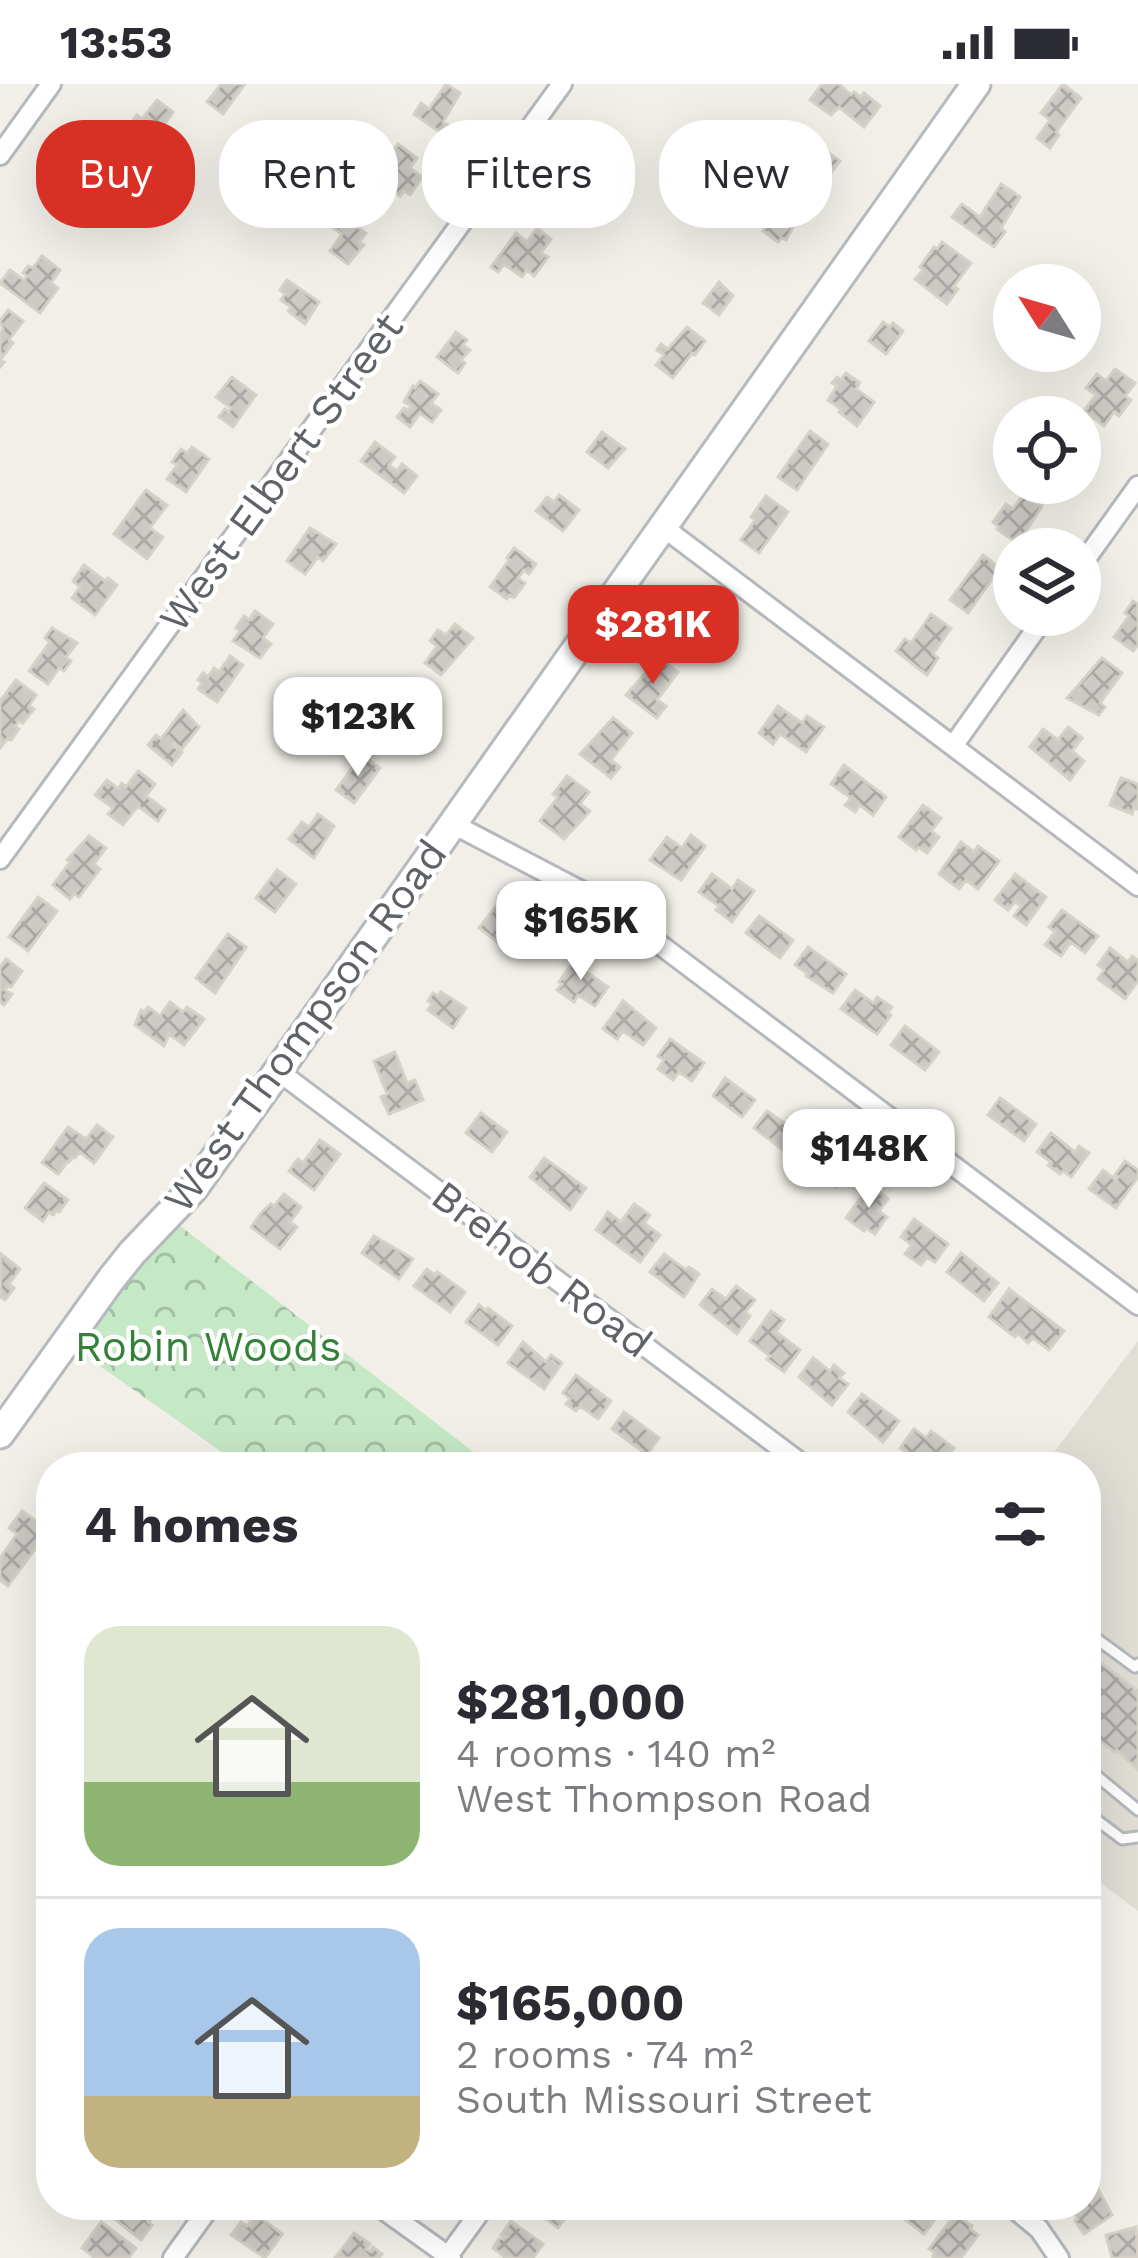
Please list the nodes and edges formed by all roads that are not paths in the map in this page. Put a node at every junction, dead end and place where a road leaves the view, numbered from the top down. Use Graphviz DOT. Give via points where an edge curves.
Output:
graph roads {
  1 [pos="51,84"];
  2 [pos="562,84"];
  3 [pos="976,84"];
  4 [pos="0,155"];
  5 [pos="1138,486"];
  6 [pos="663,527"];
  7 [pos="1101,538"];
  8 [pos="1031,636"];
  9 [pos="953,746"];
  10 [pos="454,824"];
  11 [pos="0,859"];
  12 [pos="1138,886"];
  13 [pos="278,1071"];
  14 [pos="1138,1305"];
  15 [pos="0,1434"];
  16 [pos="786,1452"];
  17 [pos="1101,1642"];
  18 [pos="1138,1664"];
  19 [pos="1101,1779"];
  20 [pos="1138,1810"];
  21 [pos="1101,1823"];
  22 [pos="1138,1838"];
  23 [pos="201,2220"];
  24 [pos="398,2220"];
  25 [pos="475,2220"];
  26 [pos="1029,2220"];
  27 [pos="449,2257"];
  28 [pos="173,2258"];
  29 [pos="1059,2258"];
  1 -- 4 [label="street"];
  2 -- 11 [label="street, West Elbert Street"];
  3 -- 6 [label="main road, West Thompson Road"];
  5 -- 7 [label="street"];
  6 -- 9 [label="street"];
  6 -- 10 [label="main road, West Thompson Road"];
  8 -- 9 [label="street"];
  9 -- 12 [label="street"];
  10 -- 13 [label="main road, West Thompson Road"];
  10 -- 14 [label="street" via="606,904"];
  13 -- 15 [label="main road, West Thompson Road"];
  13 -- 16 [label="street, Brehob Road"];
  17 -- 18 [label="lane"];
  19 -- 20 [label="lane"];
  21 -- 22 [label="lane" via="1122,1839"];
  23 -- 28 [label="street"];
  24 -- 27 [label="street"];
  25 -- 27 [label="street"];
  26 -- 29 [label="street"];
}
